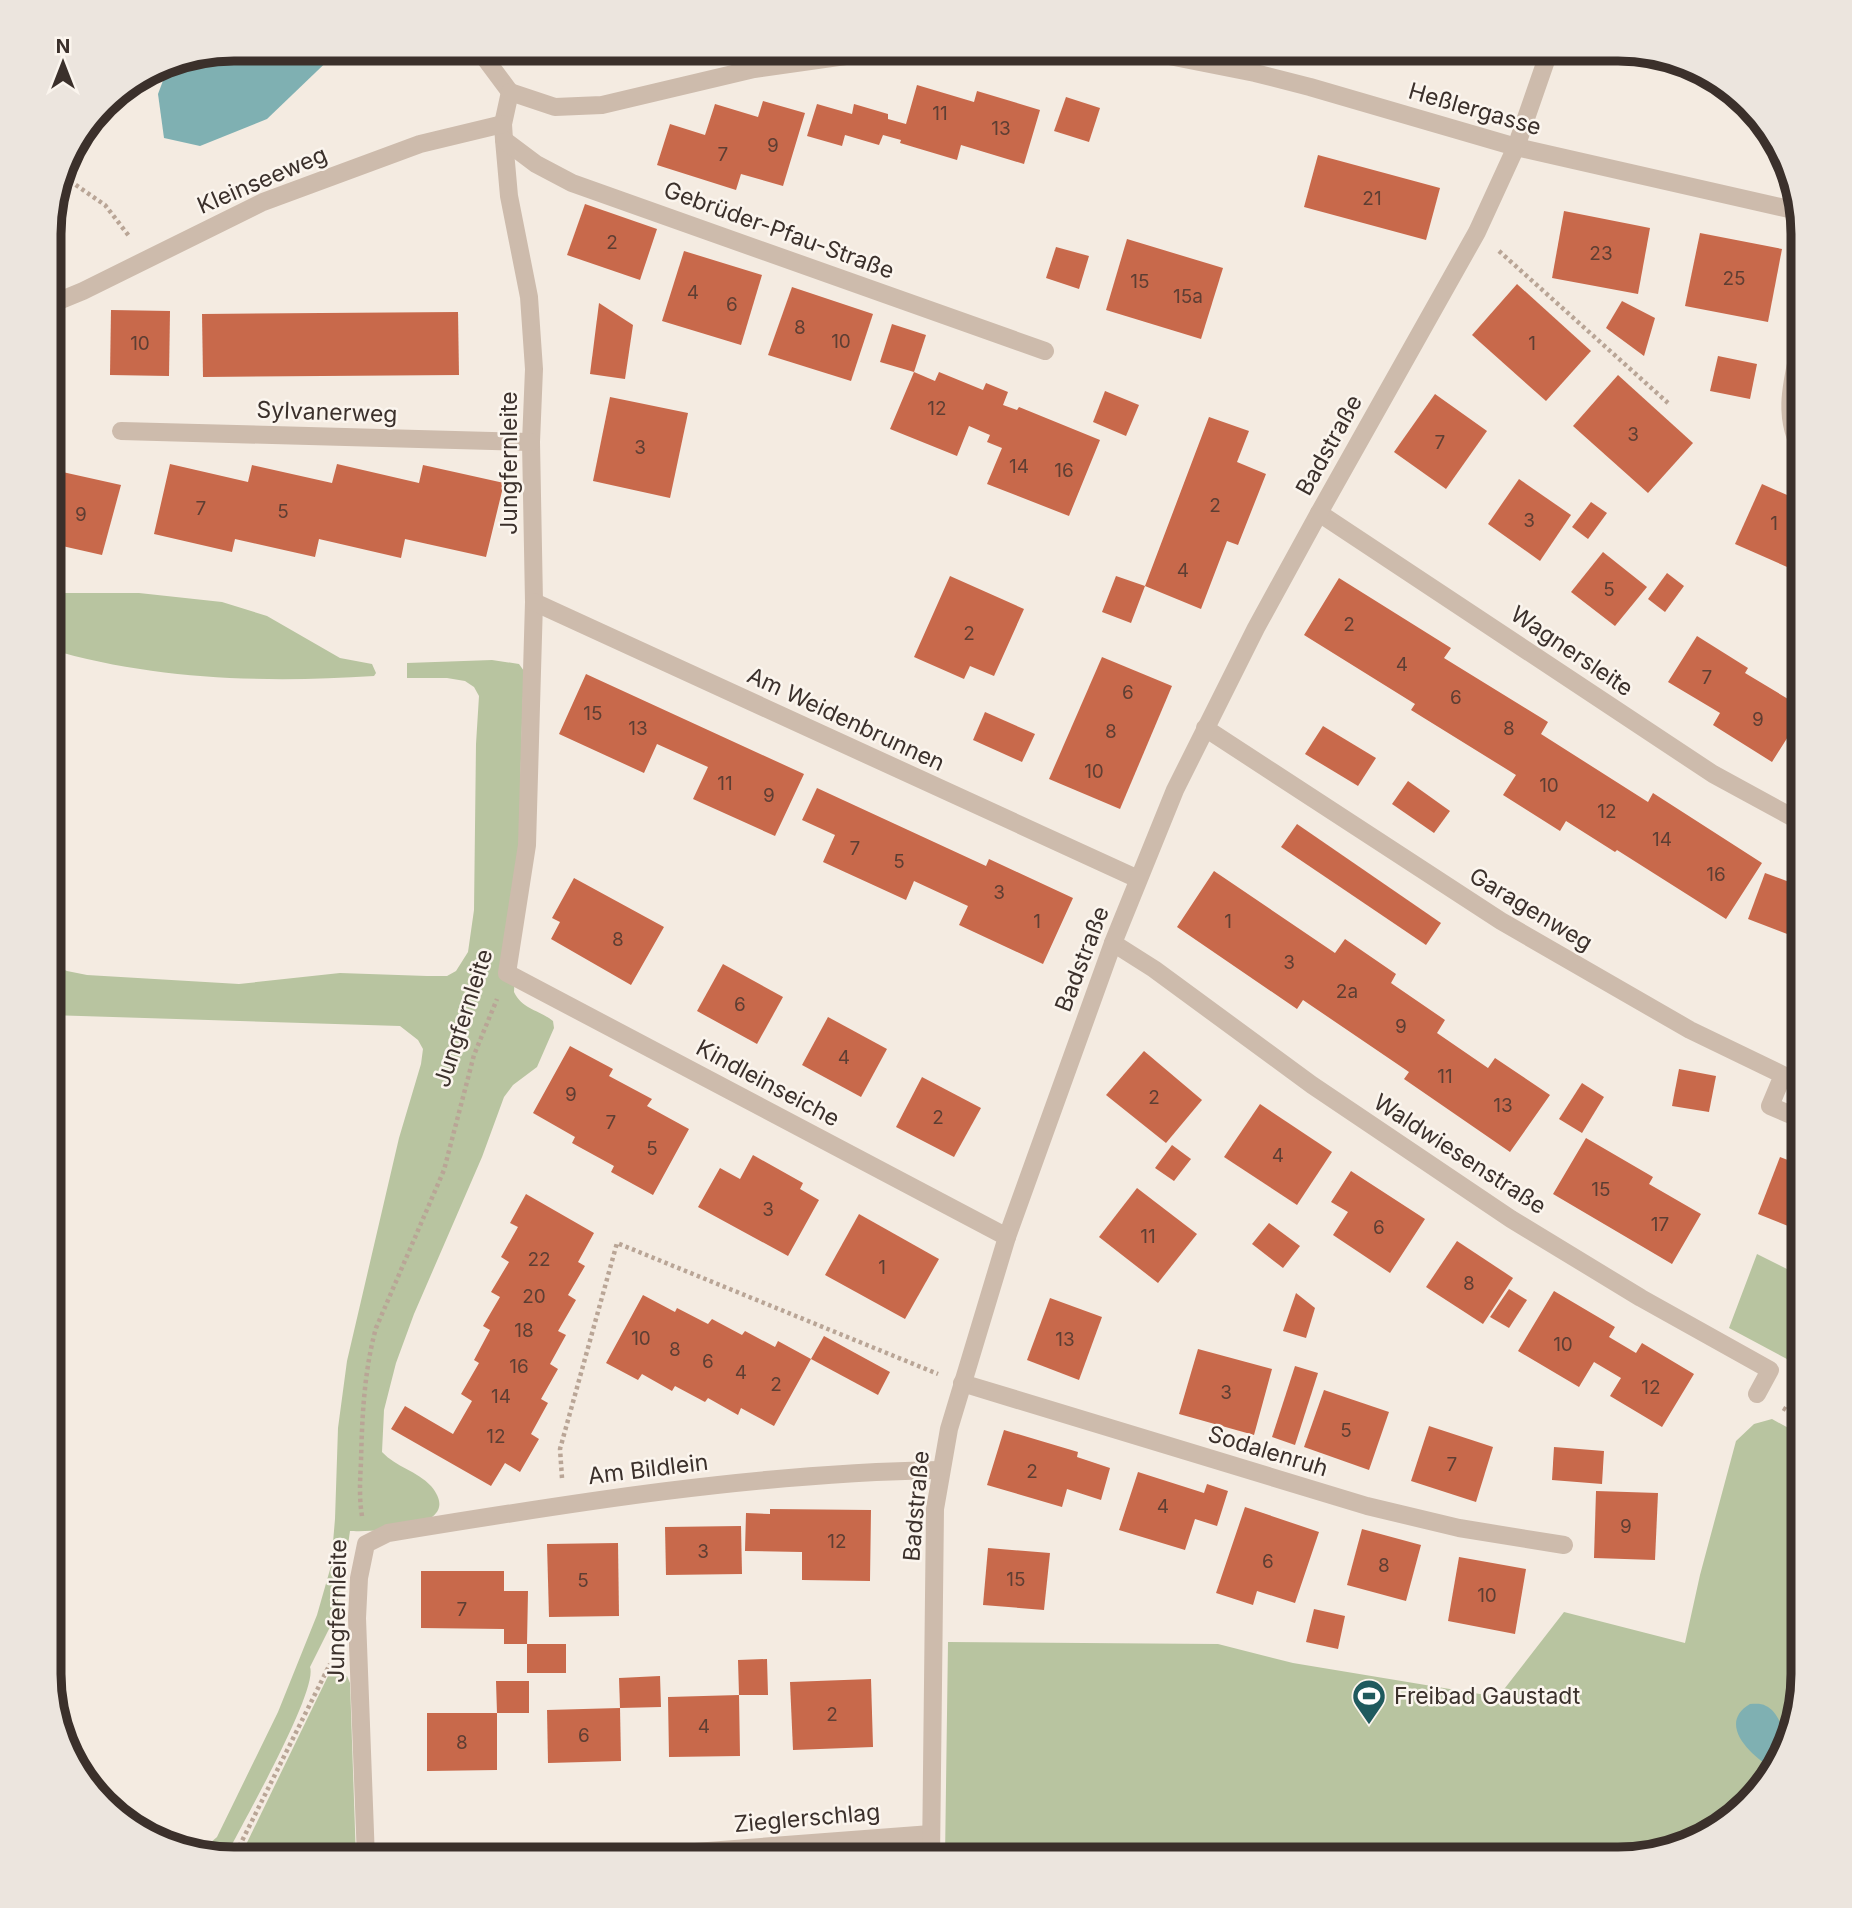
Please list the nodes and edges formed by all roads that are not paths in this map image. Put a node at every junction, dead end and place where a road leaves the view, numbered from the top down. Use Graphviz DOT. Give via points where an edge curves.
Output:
graph roads {
  1 [pos="487,61"];
  2 [pos="808,61"];
  3 [pos="1198,62"];
  4 [pos="1546,62"];
  5 [pos="510,92"];
  6 [pos="504,132"];
  7 [pos="1516,147"];
  8 [pos="1788,209"];
  9 [pos="62,298"];
  10 [pos="1045,351"];
  11 [pos="1791,393"];
  12 [pos="1791,420"];
  13 [pos="121,431"];
  14 [pos="531,442"];
  15 [pos="1318,513"];
  16 [pos="534,602"];
  17 [pos="1205,728"];
  18 [pos="1791,816"];
  19 [pos="1138,879"];
  20 [pos="1113,943"];
  21 [pos="507,973"];
  22 [pos="1791,1115"];
  23 [pos="1007,1237"];
  24 [pos="962,1383"];
  25 [pos="1757,1394"];
  26 [pos="940,1470"];
  27 [pos="366,1545"];
  28 [pos="1564,1545"];
  29 [pos="931,1834"];
  30 [pos="366,1847"];
  31 [pos="760,1847"];
  32 [pos="931,1847"];
  1 -- 5 [label="street"];
  2 -- 5 [label="street" via="754,69 602,105 555,107"];
  3 -- 7 [label="street, Heßlergasse" via="1310,87"];
  4 -- 7 [label="street, Badstraße"];
  5 -- 6 [label="street, Jungfernleite"];
  6 -- 9 [label="street, Kleinseeweg" via="420,144 275,197"];
  6 -- 10 [label="street, Gebrüder-Pfau-Straße" via="536,164 572,183"];
  6 -- 14 [label="street, Jungfernleite" via="509,196 529,297 534,369"];
  7 -- 8 [label="street, Heßlergasse"];
  7 -- 15 [label="street, Badstraße" via="1477,232"];
  11 -- 12 [label="street"];
  13 -- 14 [label="street, Sylvanerweg"];
  14 -- 16 [label="street, Jungfernleite"];
  15 -- 17 [label="street, Badstraße"];
  15 -- 18 [label="street, Wagnersleite" via="1713,774"];
  16 -- 19 [label="street, Am Weidenbrunnen"];
  16 -- 21 [label="street, Jungfernleite" via="527,845"];
  17 -- 19 [label="street, Badstraße"];
  17 -- 22 [label="street, Garagenweg" via="1501,921 1690,1030 1783,1075 1770,1106"];
  19 -- 20 [label="street, Badstraße"];
  20 -- 23 [label="street, Badstraße"];
  20 -- 25 [label="street, Waldwiesenstraße" via="1511,1219 1770,1370"];
  21 -- 23 [label="street, Kindleinseiche"];
  23 -- 24 [label="street, Badstraße"];
  24 -- 26 [label="street, Badstraße"];
  24 -- 28 [label="street, Sodalenruh" via="1367,1506 1460,1528"];
  26 -- 27 [label="street, Am Bildlein" via="846,1472 563,1504 388,1533"];
  26 -- 29 [label="street, Badstraße" via="935,1523"];
  27 -- 30 [label="street, Jungfernleite" via="357,1618"];
  29 -- 31 [label="street, Zieglerschlag"];
  29 -- 32 [label="street, Badstraße"];
}
